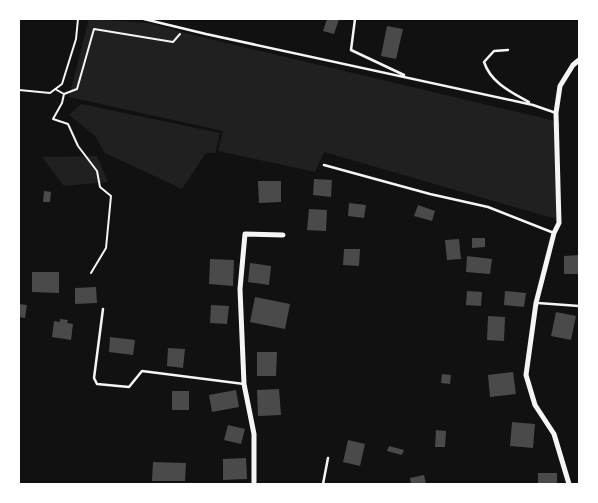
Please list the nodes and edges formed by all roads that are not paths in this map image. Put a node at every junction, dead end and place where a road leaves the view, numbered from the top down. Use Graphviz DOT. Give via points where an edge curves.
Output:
graph roads {
  1 [pos="144,19"];
  2 [pos="355,19"];
  3 [pos="508,50"];
  4 [pos="579,60"];
  5 [pos="410,78"];
  6 [pos="533,105"];
  7 [pos="556,113"];
  8 [pos="324,165"];
  9 [pos="554,233"];
  10 [pos="283,235"];
  11 [pos="536,303"];
  12 [pos="579,306"];
  13 [pos="103,309"];
  14 [pos="244,384"];
  15 [pos="328,458"];
  16 [pos="254,484"];
  17 [pos="323,484"];
  18 [pos="569,484"];
  1 -- 5 [label="lane"];
  2 -- 5 [label="lane" via="351,50"];
  3 -- 6 [label="lane" via="494,52 484,62 487,72 505,89"];
  4 -- 7 [label="street" via="560,86"];
  5 -- 6 [label="lane"];
  6 -- 7 [label="lane"];
  7 -- 9 [label="street" via="559,224"];
  8 -- 9 [label="lane" via="488,207"];
  9 -- 11 [label="street"];
  10 -- 14 [label="street" via="245,234 240,288"];
  11 -- 12 [label="lane"];
  11 -- 18 [label="street" via="526,374 535,405 554,434"];
  13 -- 14 [label="lane" via="94,378 97,384 129,387 142,372"];
  14 -- 16 [label="street" via="254,434"];
  15 -- 17 [label="lane"];
}
